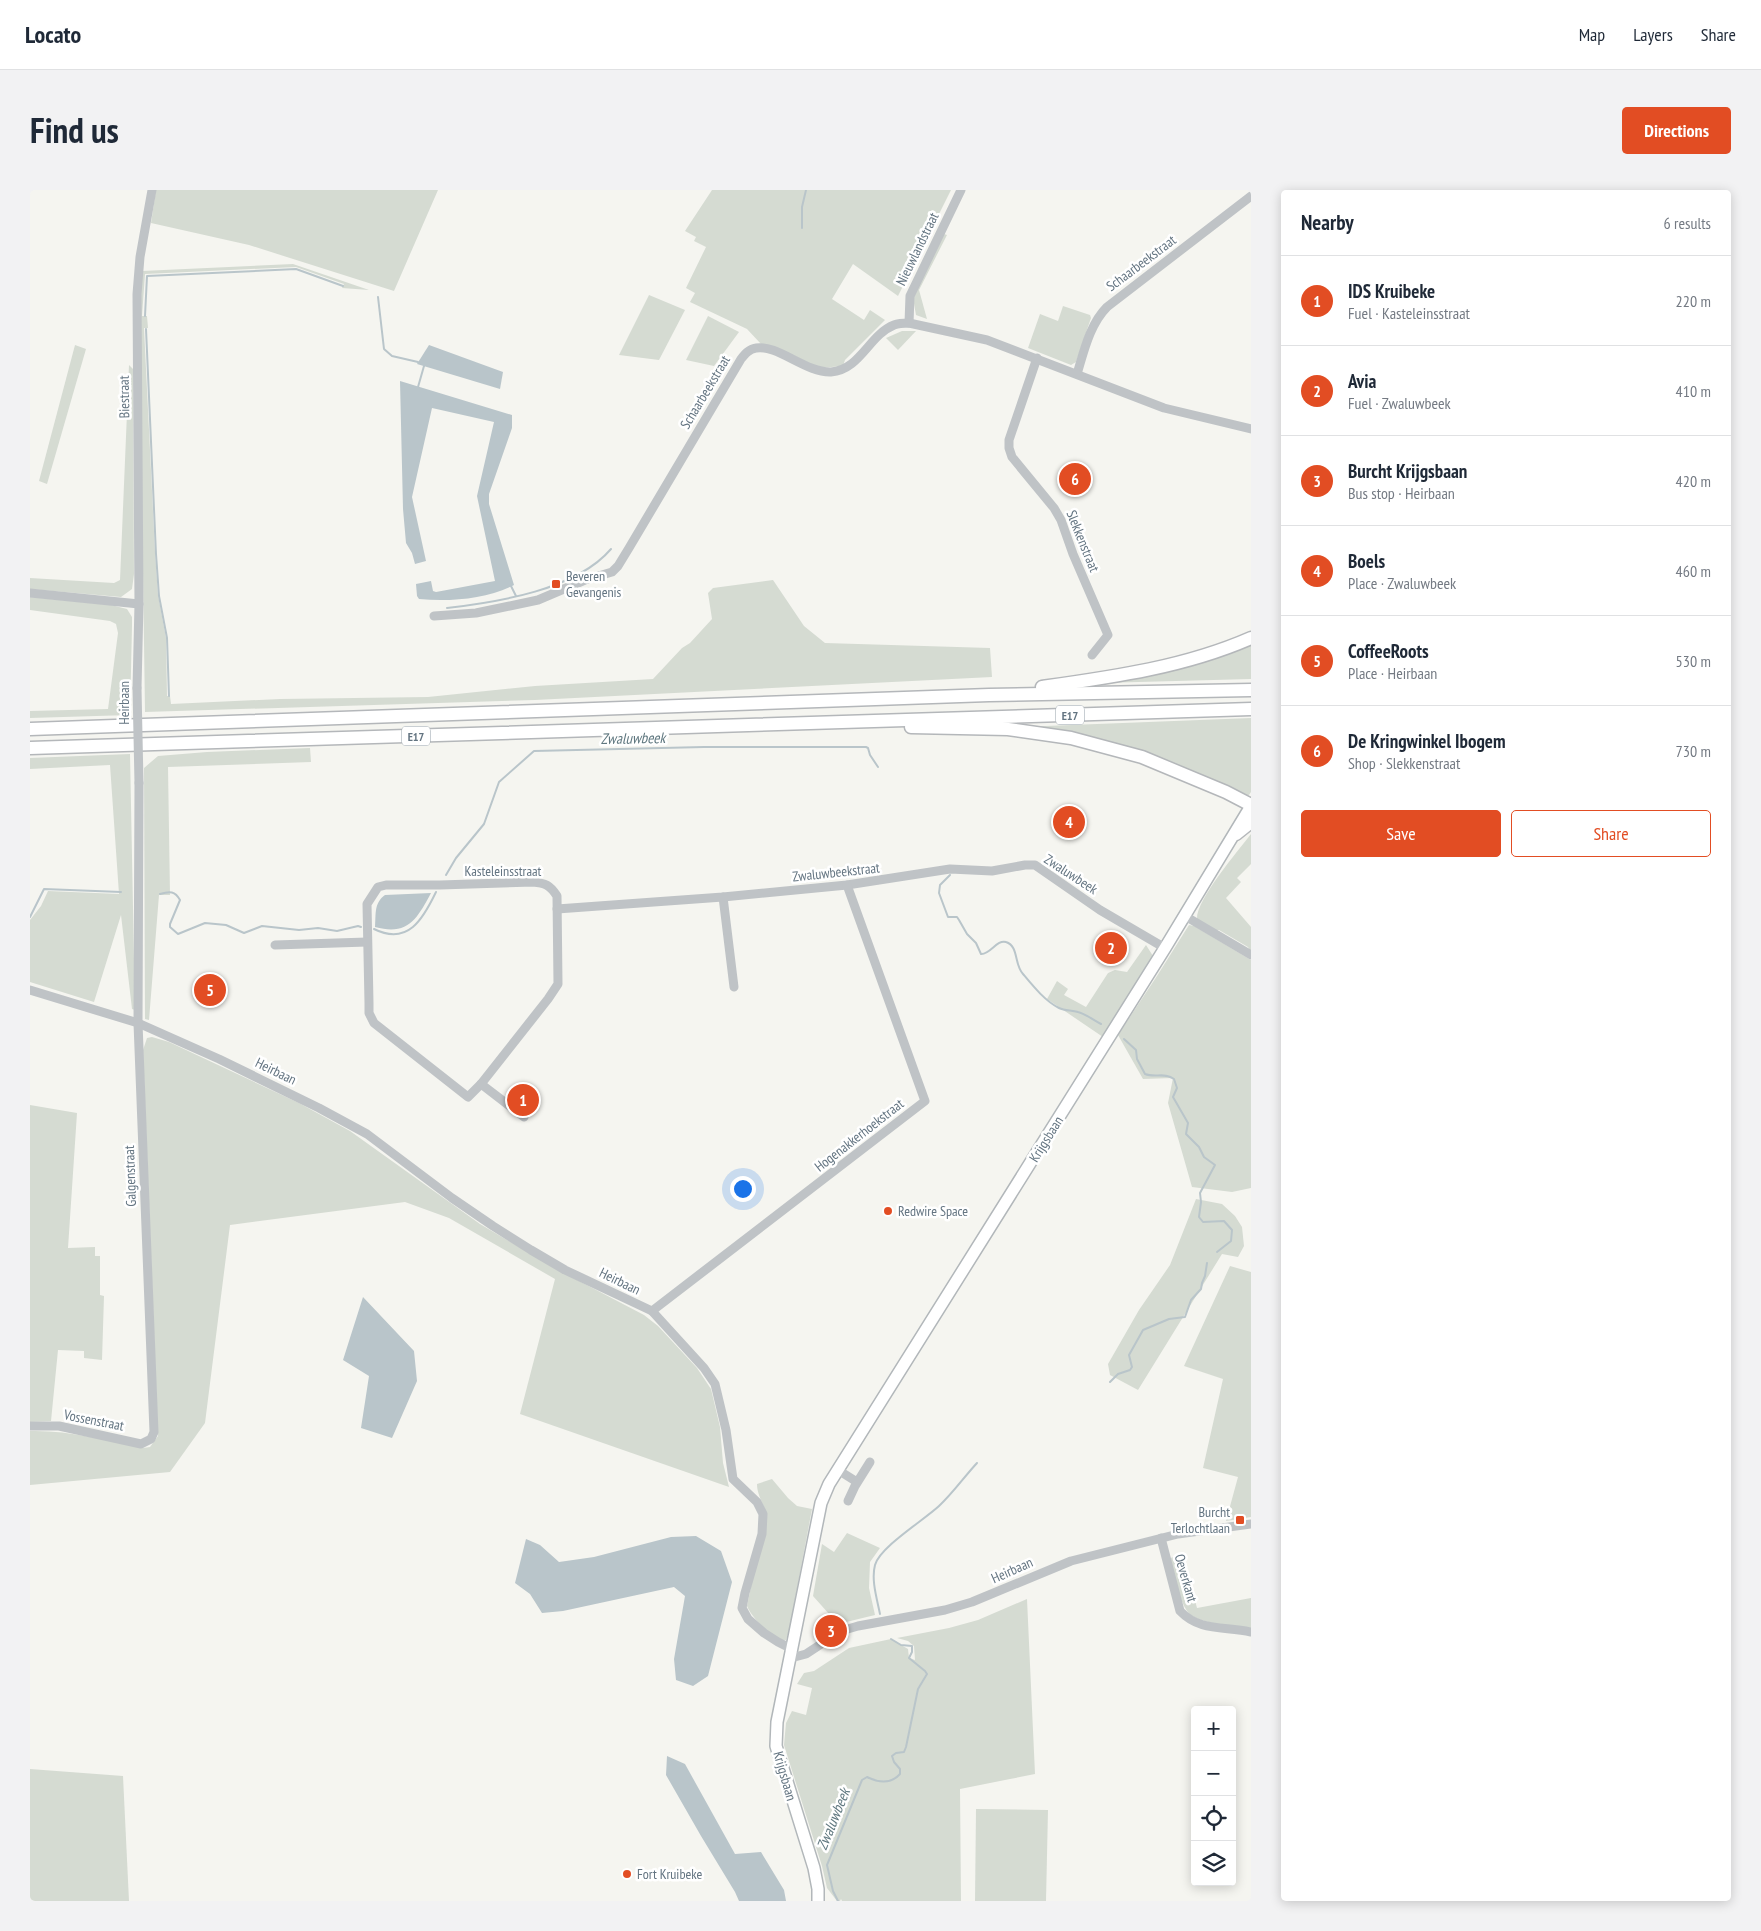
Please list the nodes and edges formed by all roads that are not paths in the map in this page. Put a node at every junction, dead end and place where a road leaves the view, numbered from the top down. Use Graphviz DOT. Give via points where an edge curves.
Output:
graph roads {
  1 [pos="152,190"];
  2 [pos="961,190"];
  3 [pos="1251,196"];
  4 [pos="909,323"];
  5 [pos="1037,358"];
  6 [pos="1077,374"];
  7 [pos="1251,429"];
  8 [pos="30,593"];
  9 [pos="139,604"];
  10 [pos="434,616"];
  11 [pos="1251,638"];
  12 [pos="1092,655"];
  13 [pos="1251,690"];
  14 [pos="989,695"];
  15 [pos="1251,709"];
  16 [pos="890,720"];
  17 [pos="30,729"];
  18 [pos="30,748"];
  19 [pos="1251,806"];
  20 [pos="1251,822"];
  21 [pos="1236,834"];
  22 [pos="950,869"];
  23 [pos="847,885"];
  24 [pos="723,897"];
  25 [pos="557,909"];
  26 [pos="1185,916"];
  27 [pos="367,942"];
  28 [pos="274,944"];
  29 [pos="1165,948"];
  30 [pos="1251,955"];
  31 [pos="734,988"];
  32 [pos="30,990"];
  33 [pos="138,1023"];
  34 [pos="481,1084"];
  35 [pos="524,1117"];
  36 [pos="652,1311"];
  37 [pos="30,1426"];
  38 [pos="151,1439"];
  39 [pos="870,1462"];
  40 [pos="838,1470"];
  41 [pos="857,1482"];
  42 [pos="848,1500"];
  43 [pos="1251,1524"];
  44 [pos="1161,1538"];
  45 [pos="1251,1632"];
  46 [pos="792,1654"];
  47 [pos="818,1901"];
  1 -- 9 [label="street, Biestraat" via="137,294"];
  2 -- 4 [label="street, Nieuwlandstraat" via="910,296"];
  3 -- 6 [label="street, Schaarbeekstraat" via="1099,315"];
  4 -- 5 [label="street, Schaarbeekstraat" via="987,340"];
  4 -- 10 [label="street, Schaarbeekstraat" via="896,324 882,332 854,362 833,372 812,369 766,349 746,352 612,572 538,600 476,613"];
  5 -- 6 [label="street, Schaarbeekstraat"];
  5 -- 12 [label="street, Slekkenstraat" via="1009,448 1012,457 1061,520 1108,635"];
  6 -- 7 [label="street, Schaarbeekstraat" via="1164,408"];
  8 -- 9 [label="street"];
  9 -- 33 [label="street, Heirbaan, bridge"];
  11 -- 14 [label="highway" via="1175,665"];
  13 -- 14 [label="highway, E17"];
  14 -- 17 [label="highway, E17"];
  15 -- 16 [label="highway, E17"];
  16 -- 18 [label="highway, E17"];
  16 -- 19 [label="highway" via="914,728 1008,729 1071,738 1142,757 1226,792"];
  19 -- 21 [label="main road, Krijgsbaan"];
  20 -- 21 [label="highway"];
  21 -- 26 [label="main road, Krijgsbaan"];
  22 -- 23 [label="street, Zwaluwbeekstraat"];
  22 -- 29 [label="street, Zwaluwbeek" via="992,871 1035,865 1100,910"];
  23 -- 24 [label="street, Zwaluwbeekstraat"];
  23 -- 36 [label="street, Hogenakkerhoekstraat" via="925,1101"];
  24 -- 25 [label="street, Zwaluwbeekstraat"];
  24 -- 31 [label="street"];
  25 -- 27 [label="street, Kasteleinsstraat" via="558,896 544,883 386,885 378,887 367,904"];
  25 -- 34 [label="street, Kasteleinsstraat" via="558,984"];
  26 -- 29 [label="main road, Krijgsbaan"];
  26 -- 30 [label="street"];
  27 -- 28 [label="street"];
  27 -- 34 [label="street, Kasteleinsstraat" via="369,1013 374,1023 468,1097"];
  29 -- 40 [label="main road, Krijgsbaan"];
  32 -- 33 [label="street"];
  33 -- 36 [label="street, Heirbaan" via="268,1082 367,1134 493,1226 565,1270"];
  33 -- 38 [label="street, Galgenstraat" via="154,1432"];
  34 -- 35 [label="street"];
  36 -- 46 [label="street, Heirbaan" via="715,1384 733,1479 757,1502 763,1514 762,1534 742,1608 748,1619"];
  37 -- 38 [label="street, Vossenstraat" via="59,1426 141,1444"];
  39 -- 41 [label="street"];
  40 -- 41 [label="street"];
  40 -- 46 [label="main road, Krijgsbaan" via="821,1503"];
  41 -- 42 [label="street"];
  43 -- 44 [label="street, Heirbaan"];
  44 -- 45 [label="street, Oeverkant" via="1180,1610 1188,1619 1198,1625"];
  44 -- 46 [label="street, Heirbaan" via="1059,1565 945,1610 841,1631 806,1654"];
  46 -- 47 [label="main road, Krijgsbaan" via="777,1722 776,1746 814,1868"];
}
